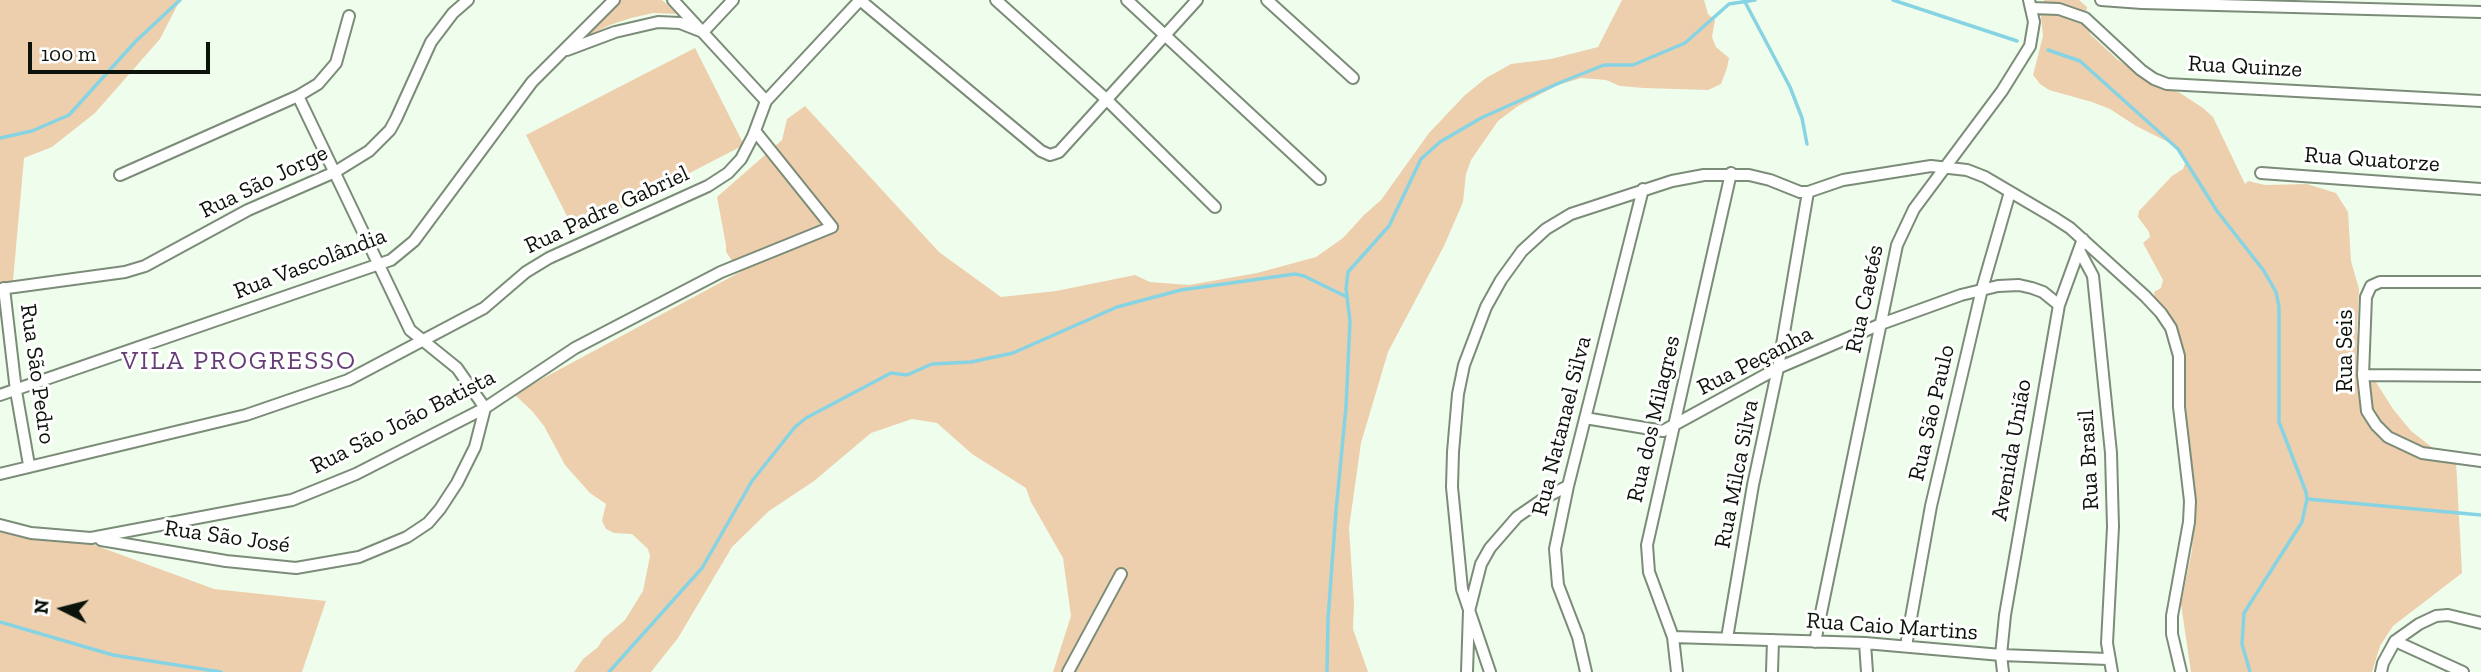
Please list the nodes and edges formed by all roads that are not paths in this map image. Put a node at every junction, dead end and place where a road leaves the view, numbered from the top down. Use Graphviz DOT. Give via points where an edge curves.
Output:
graph roads {
  1 [pos="468,0"];
  2 [pos="614,0"];
  3 [pos="673,0"];
  4 [pos="733,0"];
  5 [pos="860,0"];
  6 [pos="996,0"];
  7 [pos="1128,0"];
  8 [pos="1198,0"];
  9 [pos="1268,0"];
  10 [pos="2101,0"];
  11 [pos="2031,4"];
  12 [pos="2481,12"];
  13 [pos="349,16"];
  14 [pos="703,32"];
  15 [pos="1166,35"];
  16 [pos="561,52"];
  17 [pos="1353,78"];
  18 [pos="298,96"];
  19 [pos="1106,99"];
  20 [pos="766,101"];
  21 [pos="2481,101"];
  22 [pos="755,131"];
  23 [pos="1948,166"];
  24 [pos="335,172"];
  25 [pos="1731,173"];
  26 [pos="2261,173"];
  27 [pos="120,175"];
  28 [pos="1320,178"];
  29 [pos="1643,188"];
  30 [pos="2481,189"];
  31 [pos="1808,192"];
  32 [pos="2010,192"];
  33 [pos="1215,207"];
  34 [pos="2081,244"];
  35 [pos="379,264"];
  36 [pos="2481,282"];
  37 [pos="2,288"];
  38 [pos="1982,289"];
  39 [pos="2059,305"];
  40 [pos="1881,324"];
  41 [pos="421,341"];
  42 [pos="1779,369"];
  43 [pos="2363,374"];
  44 [pos="2481,376"];
  45 [pos="16,391"];
  46 [pos="0,395"];
  47 [pos="485,408"];
  48 [pos="1586,418"];
  49 [pos="1673,427"];
  50 [pos="2481,461"];
  51 [pos="29,466"];
  52 [pos="0,474"];
  53 [pos="1568,486"];
  54 [pos="0,525"];
  55 [pos="91,538"];
  56 [pos="1121,574"];
  57 [pos="1469,611"];
  58 [pos="2481,624"];
  59 [pos="1673,638"];
  60 [pos="1727,638"];
  61 [pos="1773,640"];
  62 [pos="2395,641"];
  63 [pos="1815,642"];
  64 [pos="1865,643"];
  65 [pos="1906,646"];
  66 [pos="2001,655"];
  67 [pos="2108,659"];
  68 [pos="1068,672"];
  69 [pos="1467,672"];
  70 [pos="1490,672"];
  71 [pos="1586,672"];
  72 [pos="1677,672"];
  73 [pos="1772,672"];
  74 [pos="1867,672"];
  75 [pos="2003,672"];
  76 [pos="2112,672"];
  77 [pos="2181,672"];
  78 [pos="2381,672"];
  79 [pos="2463,672"];
  1 -- 24 [label="street, Rua São Jorge" via="431,42 390,130 369,151"];
  2 -- 16 [label="street, Rua Vascolândia"];
  3 -- 14 [label="street"];
  4 -- 14 [label="street"];
  5 -- 19 [label="street" via="1050,155 1059,152"];
  5 -- 20 [label="street"];
  6 -- 19 [label="street"];
  7 -- 15 [label="street"];
  8 -- 15 [label="street"];
  9 -- 17 [label="street"];
  10 -- 12 [label="street"];
  11 -- 21 [label="street, Rua Quinze" via="2085,18 2141,70 2167,84"];
  11 -- 23 [label="street, Rua Caetés" via="2030,46"];
  13 -- 18 [label="street" via="336,63 318,85"];
  14 -- 16 [label="street" via="680,23 658,22"];
  14 -- 20 [label="street"];
  15 -- 19 [label="street"];
  15 -- 28 [label="street"];
  16 -- 35 [label="street, Rua Vascolândia" via="507,114 414,241"];
  18 -- 24 [label="street"];
  18 -- 27 [label="street"];
  19 -- 33 [label="street"];
  20 -- 22 [label="street, Rua Padre Gabriel"];
  22 -- 41 [label="street, Rua Padre Gabriel" via="741,159 708,186 549,258 516,279 484,309"];
  22 -- 47 [label="street, Rua São João Batista" via="832,227 721,272 601,334"];
  23 -- 31 [label="street" via="1843,180"];
  23 -- 32 [label="street" via="1967,170"];
  23 -- 40 [label="street, Rua Caetés" via="1903,228"];
  24 -- 35 [label="street"];
  24 -- 37 [label="street, Rua São Jorge" via="248,210 145,266"];
  25 -- 29 [label="street"];
  25 -- 31 [label="street"];
  25 -- 49 [label="street, Rua dos Milagres"];
  26 -- 30 [label="street, Rua Quatorze"];
  29 -- 48 [label="street, Rua Natanael Silva"];
  29 -- 57 [label="street" via="1571,214 1546,229 1500,280 1476,333 1458,394 1452,488 1462,589"];
  31 -- 42 [label="street, Rua Milca Silva"];
  32 -- 34 [label="street" via="2053,216"];
  32 -- 38 [label="street, Rua São Paulo"];
  34 -- 39 [label="street, Avenida União"];
  34 -- 67 [label="street, Rua Brasil" via="2095,287 2111,453"];
  34 -- 77 [label="street" via="2161,313 2176,343 2190,501 2172,616"];
  35 -- 41 [label="street" via="410,330"];
  35 -- 45 [label="street, Rua Vascolândia"];
  36 -- 43 [label="street, Rua Seis" via="2380,282 2371,286 2366,297"];
  37 -- 45 [label="street, Rua São Pedro"];
  38 -- 39 [label="street, Rua Peçanha" via="2019,285 2043,292"];
  38 -- 40 [label="street, Rua Peçanha"];
  38 -- 65 [label="street, Rua São Paulo" via="1931,506"];
  39 -- 66 [label="street, Avenida União"];
  40 -- 42 [label="street, Rua Peçanha"];
  40 -- 63 [label="street, Rua Caetés"];
  41 -- 47 [label="street" via="457,368"];
  41 -- 51 [label="street, Rua Padre Gabriel" via="348,380 283,404"];
  42 -- 49 [label="street, Rua Peçanha"];
  42 -- 60 [label="street, Rua Milca Silva" via="1753,485"];
  43 -- 44 [label="street"];
  43 -- 50 [label="street, Rua Seis" via="2367,411 2388,437 2422,453"];
  45 -- 46 [label="street, Rua Vascolândia"];
  45 -- 51 [label="street, Rua São Pedro"];
  47 -- 55 [label="street, Rua São João Batista" via="356,474 292,500"];
  47 -- 55 [label="street, Rua São José" via="475,447 440,509 407,537 359,557 296,568"];
  48 -- 49 [label="street, Rua Peçanha" via="1653,430"];
  48 -- 53 [label="street, Rua Natanael Silva"];
  49 -- 59 [label="street, Rua dos Milagres" via="1647,558"];
  51 -- 52 [label="street, Rua Padre Gabriel"];
  53 -- 57 [label="street" via="1517,517 1490,548"];
  53 -- 71 [label="street, Rua Natanael Silva" via="1555,567"];
  54 -- 55 [label="street, Rua São João Batista" via="31,533"];
  56 -- 68 [label="street"];
  57 -- 69 [label="street"];
  57 -- 70 [label="street"];
  58 -- 62 [label="street" via="2436,616"];
  59 -- 60 [label="street, Rua Caio Martins"];
  59 -- 72 [label="street, Rua dos Milagres"];
  60 -- 61 [label="street, Rua Caio Martins"];
  61 -- 63 [label="street, Rua Caio Martins"];
  61 -- 73 [label="street"];
  62 -- 78 [label="street"];
  62 -- 79 [label="street"];
  63 -- 64 [label="street, Rua Caio Martins"];
  64 -- 65 [label="street, Rua Caio Martins"];
  64 -- 74 [label="street"];
  65 -- 66 [label="street, Rua Caio Martins"];
  66 -- 67 [label="street, Rua Caio Martins"];
  66 -- 75 [label="street, Avenida União"];
  67 -- 76 [label="street, Rua Brasil"];
}
